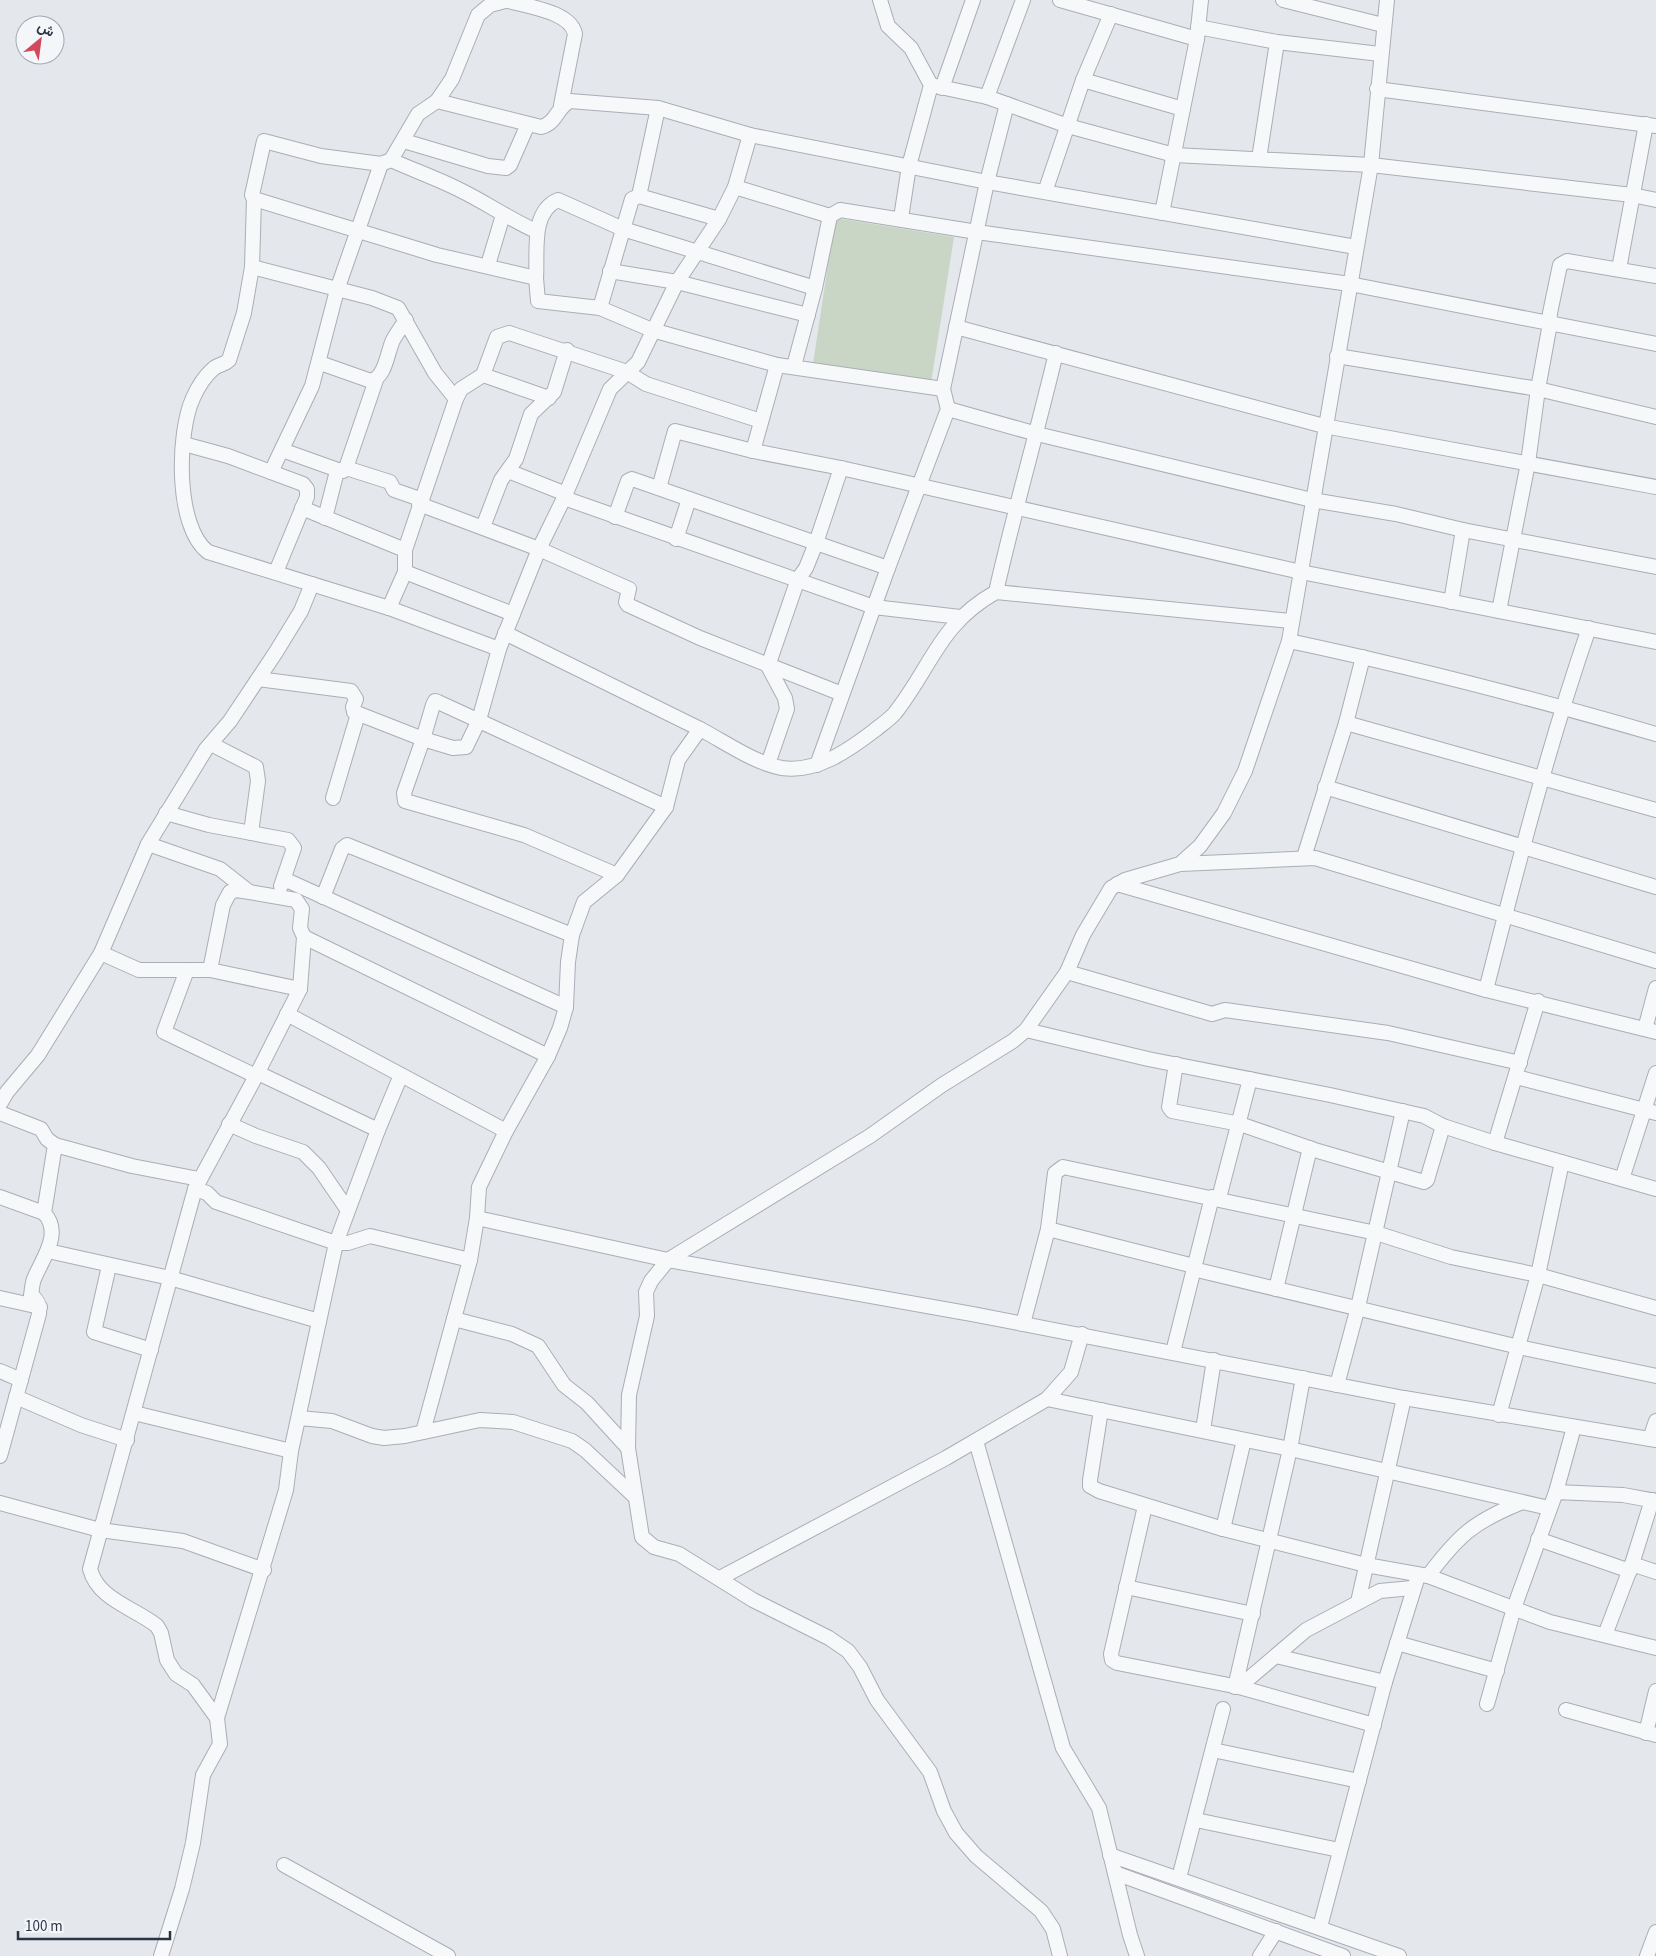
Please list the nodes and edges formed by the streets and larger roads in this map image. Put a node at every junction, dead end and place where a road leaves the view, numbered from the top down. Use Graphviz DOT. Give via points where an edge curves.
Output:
graph roads {
  1 [pos="880,0"];
  2 [pos="973,0"];
  3 [pos="1023,0"];
  4 [pos="1060,0"];
  5 [pos="1201,0"];
  6 [pos="1283,0"];
  7 [pos="1387,0"];
  8 [pos="509,1"];
  9 [pos="1111,14"];
  10 [pos="1383,25"];
  11 [pos="1197,33"];
  12 [pos="1277,42"];
  13 [pos="1380,54"];
  14 [pos="1083,80"];
  15 [pos="937,86"];
  16 [pos="1377,89"];
  17 [pos="987,97"];
  18 [pos="437,101"];
  19 [pos="1007,104"];
  20 [pos="561,105"];
  21 [pos="658,108"];
  22 [pos="1183,108"];
  23 [pos="528,124"];
  24 [pos="1651,125"];
  25 [pos="1068,126"];
  26 [pos="750,135"];
  27 [pos="404,141"];
  28 [pos="1174,155"];
  29 [pos="1259,159"];
  30 [pos="386,162"];
  31 [pos="1371,165"];
  32 [pos="909,166"];
  33 [pos="987,182"];
  34 [pos="735,187"];
  35 [pos="1045,192"];
  36 [pos="1632,195"];
  37 [pos="638,196"];
  38 [pos="254,199"];
  39 [pos="1656,200"];
  40 [pos="1162,213"];
  41 [pos="503,215"];
  42 [pos="830,216"];
  43 [pos="901,218"];
  44 [pos="719,219"];
  45 [pos="357,229"];
  46 [pos="623,229"];
  47 [pos="536,231"];
  48 [pos="977,232"];
  49 [pos="1356,247"];
  50 [pos="697,253"];
  51 [pos="488,265"];
  52 [pos="252,267"];
  53 [pos="1618,269"];
  54 [pos="610,272"];
  55 [pos="1656,276"];
  56 [pos="536,278"];
  57 [pos="677,282"];
  58 [pos="1350,284"];
  59 [pos="815,288"];
  60 [pos="337,290"];
  61 [pos="600,308"];
  62 [pos="808,316"];
  63 [pos="406,320"];
  64 [pos="1550,323"];
  65 [pos="956,328"];
  66 [pos="652,330"];
  67 [pos="1656,344"];
  68 [pos="567,350"];
  69 [pos="1056,353"];
  70 [pos="1337,356"];
  71 [pos="320,363"];
  72 [pos="777,365"];
  73 [pos="794,366"];
  74 [pos="627,372"];
  75 [pos="483,375"];
  76 [pos="376,380"];
  77 [pos="943,389"];
  78 [pos="1538,390"];
  79 [pos="549,398"];
  80 [pos="456,399"];
  81 [pos="948,409"];
  82 [pos="1656,417"];
  83 [pos="761,421"];
  84 [pos="1324,426"];
  85 [pos="1036,434"];
  86 [pos="184,444"];
  87 [pos="282,450"];
  88 [pos="753,451"];
  89 [pos="1528,463"];
  90 [pos="841,468"];
  91 [pos="342,469"];
  92 [pos="508,471"];
  93 [pos="271,472"];
  94 [pos="918,485"];
  95 [pos="659,488"];
  96 [pos="1656,488"];
  97 [pos="565,496"];
  98 [pos="689,499"];
  99 [pos="1312,500"];
  100 [pos="419,502"];
  101 [pos="302,508"];
  102 [pos="1016,508"];
  103 [pos="325,518"];
  104 [pos="615,518"];
  105 [pos="483,527"];
  106 [pos="1463,530"];
  107 [pos="676,539"];
  108 [pos="1512,540"];
  109 [pos="816,544"];
  110 [pos="539,549"];
  111 [pos="405,550"];
  112 [pos="1656,567"];
  113 [pos="888,568"];
  114 [pos="276,572"];
  115 [pos="405,572"];
  116 [pos="1301,572"];
  117 [pos="798,580"];
  118 [pos="312,584"];
  119 [pos="996,592"];
  120 [pos="1451,602"];
  121 [pos="874,607"];
  122 [pos="389,608"];
  123 [pos="1499,611"];
  124 [pos="513,614"];
  125 [pos="960,617"];
  126 [pos="1291,621"];
  127 [pos="1589,628"];
  128 [pos="505,633"];
  129 [pos="1655,639"];
  130 [pos="1289,641"];
  131 [pos="499,649"];
  132 [pos="1363,657"];
  133 [pos="768,666"];
  134 [pos="258,679"];
  135 [pos="842,694"];
  136 [pos="1562,707"];
  137 [pos="358,714"];
  138 [pos="479,720"];
  139 [pos="1346,723"];
  140 [pos="700,729"];
  141 [pos="1656,734"];
  142 [pos="423,739"];
  143 [pos="211,744"];
  144 [pos="768,764"];
  145 [pos="817,765"];
  146 [pos="1542,777"];
  147 [pos="1325,787"];
  148 [pos="334,798"];
  149 [pos="666,807"];
  150 [pos="1656,810"];
  151 [pos="166,814"];
  152 [pos="250,832"];
  153 [pos="148,844"];
  154 [pos="1522,846"];
  155 [pos="1304,857"];
  156 [pos="1180,864"];
  157 [pos="617,875"];
  158 [pos="284,879"];
  159 [pos="1117,884"];
  160 [pos="1656,887"];
  161 [pos="248,891"];
  162 [pos="278,896"];
  163 [pos="323,897"];
  164 [pos="1504,917"];
  165 [pos="572,935"];
  166 [pos="304,937"];
  167 [pos="101,953"];
  168 [pos="1656,961"];
  169 [pos="187,970"];
  170 [pos="210,970"];
  171 [pos="1067,972"];
  172 [pos="1656,988"];
  173 [pos="300,989"];
  174 [pos="1486,990"];
  175 [pos="1538,1001"];
  176 [pos="566,1007"];
  177 [pos="287,1014"];
  178 [pos="1026,1030"];
  179 [pos="1650,1031"];
  180 [pos="548,1056"];
  181 [pos="1520,1063"];
  182 [pos="1176,1064"];
  183 [pos="1656,1073"];
  184 [pos="257,1075"];
  185 [pos="401,1075"];
  186 [pos="1516,1077"];
  187 [pos="1250,1079"];
  188 [pos="0,1104"];
  189 [pos="1403,1111"];
  190 [pos="1650,1112"];
  191 [pos="0,1113"];
  192 [pos="229,1124"];
  193 [pos="1240,1124"];
  194 [pos="1443,1126"];
  195 [pos="378,1130"];
  196 [pos="506,1131"];
  197 [pos="1495,1143"];
  198 [pos="55,1145"];
  199 [pos="1310,1148"];
  200 [pos="1562,1162"];
  201 [pos="1388,1172"];
  202 [pos="1622,1179"];
  203 [pos="197,1184"];
  204 [pos="1656,1189"];
  205 [pos="0,1197"];
  206 [pos="1216,1198"];
  207 [pos="347,1209"];
  208 [pos="44,1213"];
  209 [pos="1293,1215"];
  210 [pos="477,1218"];
  211 [pos="1048,1229"];
  212 [pos="1376,1233"];
  213 [pos="336,1243"];
  214 [pos="48,1251"];
  215 [pos="470,1260"];
  216 [pos="668,1260"];
  217 [pos="109,1266"];
  218 [pos="1193,1268"];
  219 [pos="1538,1275"];
  220 [pos="170,1278"];
  221 [pos="1276,1289"];
  222 [pos="0,1298"];
  223 [pos="40,1307"];
  224 [pos="1358,1307"];
  225 [pos="1656,1308"];
  226 [pos="454,1319"];
  227 [pos="319,1321"];
  228 [pos="1023,1324"];
  229 [pos="1082,1334"];
  230 [pos="1519,1347"];
  231 [pos="152,1350"];
  232 [pos="1173,1352"];
  233 [pos="1214,1360"];
  234 [pos="0,1372"];
  235 [pos="1656,1376"];
  236 [pos="1303,1378"];
  237 [pos="21,1380"];
  238 [pos="1337,1385"];
  239 [pos="16,1398"];
  240 [pos="1404,1398"];
  241 [pos="1047,1399"];
  242 [pos="1101,1410"];
  243 [pos="134,1413"];
  244 [pos="1499,1415"];
  245 [pos="299,1418"];
  246 [pos="1656,1421"];
  247 [pos="1574,1427"];
  248 [pos="1203,1430"];
  249 [pos="423,1432"];
  250 [pos="127,1440"];
  251 [pos="1244,1440"];
  252 [pos="1653,1440"];
  253 [pos="976,1441"];
  254 [pos="628,1448"];
  255 [pos="1,1449"];
  256 [pos="1290,1449"];
  257 [pos="291,1451"];
  258 [pos="1388,1471"];
  259 [pos="1556,1492"];
  260 [pos="633,1495"];
  261 [pos="1654,1500"];
  262 [pos="0,1503"];
  263 [pos="1520,1503"];
  264 [pos="1145,1506"];
  265 [pos="1549,1508"];
  266 [pos="1223,1529"];
  267 [pos="100,1530"];
  268 [pos="1538,1539"];
  269 [pos="1268,1541"];
  270 [pos="1366,1565"];
  271 [pos="1631,1568"];
  272 [pos="264,1570"];
  273 [pos="1656,1572"];
  274 [pos="720,1578"];
  275 [pos="1419,1580"];
  276 [pos="1126,1587"];
  277 [pos="1358,1602"];
  278 [pos="1514,1608"];
  279 [pos="1253,1614"];
  280 [pos="1605,1635"];
  281 [pos="1398,1643"];
  282 [pos="1656,1648"];
  283 [pos="1276,1656"];
  284 [pos="1497,1671"];
  285 [pos="1385,1682"];
  286 [pos="1237,1687"];
  287 [pos="1656,1691"];
  288 [pos="1487,1704"];
  289 [pos="1223,1709"];
  290 [pos="1566,1710"];
  291 [pos="217,1718"];
  292 [pos="1374,1725"];
  293 [pos="1651,1734"];
  294 [pos="1213,1750"];
  295 [pos="1358,1781"];
  296 [pos="1196,1820"];
  297 [pos="1339,1850"];
  298 [pos="1110,1854"];
  299 [pos="284,1866"];
  300 [pos="1114,1873"];
  301 [pos="1179,1878"];
  302 [pos="1320,1927"];
  303 [pos="1276,1932"];
  304 [pos="1656,1932"];
  305 [pos="161,1956"];
  306 [pos="448,1956"];
  307 [pos="1060,1956"];
  308 [pos="1137,1956"];
  309 [pos="1260,1956"];
  310 [pos="1343,1956"];
  311 [pos="1399,1956"];
  312 [pos="1647,1956"];
  1 -- 15 [label="street" via="888,26 911,48"];
  2 -- 15 [label="street"];
  3 -- 17 [label="street"];
  4 -- 9 [label="street"];
  5 -- 11 [label="street"];
  6 -- 10 [label="street"];
  7 -- 10 [label="street"];
  8 -- 18 [label="street" via="490,5 478,15 452,79"];
  8 -- 20 [label="street" via="566,18 573,26 575,34"];
  9 -- 11 [label="street"];
  9 -- 14 [label="street"];
  10 -- 13 [label="street"];
  11 -- 12 [label="street"];
  11 -- 22 [label="street"];
  12 -- 13 [label="street"];
  12 -- 29 [label="street"];
  13 -- 16 [label="street"];
  14 -- 22 [label="street"];
  14 -- 25 [label="street"];
  15 -- 17 [label="street"];
  15 -- 32 [label="street"];
  16 -- 24 [label="street"];
  16 -- 31 [label="street"];
  17 -- 19 [label="street"];
  18 -- 23 [label="street"];
  18 -- 27 [label="street" via="418,114"];
  19 -- 25 [label="street"];
  19 -- 33 [label="street"];
  20 -- 21 [label="street" via="570,101 590,101"];
  20 -- 23 [label="street" via="554,121 548,125"];
  21 -- 26 [label="street"];
  21 -- 37 [label="street"];
  22 -- 28 [label="street"];
  23 -- 27 [label="street" via="506,168 488,166"];
  24 -- 36 [label="street"];
  25 -- 28 [label="street"];
  25 -- 35 [label="street"];
  26 -- 32 [label="street"];
  26 -- 34 [label="street"];
  27 -- 30 [label="street"];
  28 -- 29 [label="street"];
  28 -- 40 [label="street"];
  29 -- 31 [label="street"];
  30 -- 38 [label="street" via="321,156 264,140 252,195"];
  30 -- 41 [label="street" via="457,188"];
  30 -- 45 [label="street"];
  31 -- 36 [label="street"];
  31 -- 49 [label="street"];
  32 -- 33 [label="street"];
  32 -- 43 [label="street"];
  33 -- 35 [label="street"];
  33 -- 48 [label="street"];
  34 -- 42 [label="street"];
  34 -- 44 [label="street"];
  35 -- 40 [label="street"];
  36 -- 39 [label="street"];
  36 -- 53 [label="street"];
  37 -- 44 [label="street"];
  37 -- 46 [label="street" via="632,199"];
  38 -- 45 [label="street"];
  38 -- 52 [label="street"];
  40 -- 49 [label="street"];
  41 -- 47 [label="street"];
  41 -- 51 [label="street"];
  42 -- 43 [label="street" via="840,210"];
  42 -- 59 [label="street"];
  43 -- 48 [label="street"];
  44 -- 50 [label="street"];
  45 -- 51 [label="street" via="438,255"];
  45 -- 60 [label="street"];
  46 -- 47 [label="street" via="558,200 544,211"];
  46 -- 50 [label="street"];
  46 -- 54 [label="street"];
  47 -- 56 [label="street"];
  48 -- 58 [label="street"];
  48 -- 65 [label="street"];
  49 -- 58 [label="street"];
  50 -- 57 [label="street"];
  50 -- 59 [label="street"];
  51 -- 56 [label="street"];
  52 -- 60 [label="street"];
  52 -- 86 [label="street" via="244,313 229,360 213,368 193,398"];
  53 -- 55 [label="street"];
  53 -- 64 [label="street" via="1562,262"];
  54 -- 57 [label="street"];
  54 -- 61 [label="street"];
  56 -- 61 [label="street" via="538,301"];
  57 -- 62 [label="street"];
  57 -- 66 [label="street"];
  58 -- 64 [label="street"];
  58 -- 70 [label="street"];
  59 -- 62 [label="street"];
  60 -- 63 [label="street" via="398,308"];
  60 -- 71 [label="street"];
  61 -- 66 [label="street"];
  62 -- 73 [label="street"];
  63 -- 76 [label="street" via="392,342"];
  63 -- 80 [label="street" via="435,373"];
  64 -- 67 [label="street"];
  64 -- 78 [label="street"];
  65 -- 69 [label="street"];
  65 -- 77 [label="street"];
  66 -- 72 [label="street"];
  66 -- 74 [label="street" via="638,362"];
  68 -- 74 [label="street"];
  68 -- 75 [label="street" via="502,333 497,337"];
  68 -- 79 [label="street" via="554,392"];
  69 -- 84 [label="street"];
  69 -- 85 [label="street"];
  70 -- 78 [label="street"];
  70 -- 84 [label="street"];
  71 -- 76 [label="street"];
  71 -- 87 [label="street"];
  72 -- 73 [label="street"];
  72 -- 83 [label="street"];
  73 -- 77 [label="street"];
  74 -- 83 [label="street" via="646,384"];
  74 -- 97 [label="street" via="610,389"];
  75 -- 79 [label="street"];
  75 -- 80 [label="street" via="461,389"];
  76 -- 91 [label="street"];
  77 -- 81 [label="street"];
  78 -- 82 [label="street"];
  78 -- 89 [label="street"];
  79 -- 92 [label="street" via="531,414 516,459"];
  80 -- 100 [label="street"];
  81 -- 85 [label="street"];
  81 -- 94 [label="street"];
  83 -- 88 [label="street"];
  84 -- 89 [label="street"];
  84 -- 99 [label="street"];
  85 -- 99 [label="street"];
  85 -- 102 [label="street"];
  86 -- 93 [label="street"];
  86 -- 114 [label="street" via="182,496 186,516 199,546 208,552"];
  87 -- 91 [label="street"];
  87 -- 93 [label="street"];
  88 -- 90 [label="street"];
  88 -- 95 [label="street" via="675,431"];
  89 -- 96 [label="street"];
  89 -- 108 [label="street"];
  90 -- 94 [label="street"];
  90 -- 109 [label="street"];
  91 -- 100 [label="street" via="390,482 394,490"];
  91 -- 103 [label="street"];
  92 -- 97 [label="street"];
  92 -- 105 [label="street" via="501,480"];
  93 -- 101 [label="street" via="303,484 307,497"];
  94 -- 102 [label="street"];
  94 -- 113 [label="street"];
  95 -- 98 [label="street"];
  95 -- 104 [label="street" via="638,480 628,481"];
  97 -- 104 [label="street"];
  97 -- 110 [label="street"];
  98 -- 107 [label="street"];
  98 -- 109 [label="street"];
  99 -- 106 [label="street" via="1396,514"];
  99 -- 116 [label="street"];
  100 -- 105 [label="street"];
  100 -- 111 [label="street"];
  101 -- 103 [label="street"];
  101 -- 114 [label="street"];
  102 -- 116 [label="street"];
  102 -- 119 [label="street"];
  103 -- 111 [label="street"];
  104 -- 107 [label="street"];
  105 -- 110 [label="street"];
  106 -- 108 [label="street"];
  106 -- 120 [label="street"];
  107 -- 117 [label="street"];
  108 -- 112 [label="street"];
  108 -- 123 [label="street"];
  109 -- 113 [label="street"];
  109 -- 117 [label="street"];
  110 -- 124 [label="street"];
  110 -- 133 [label="street" via="629,589 628,605"];
  111 -- 115 [label="street"];
  113 -- 121 [label="street"];
  114 -- 118 [label="street"];
  115 -- 122 [label="street"];
  115 -- 124 [label="street"];
  116 -- 120 [label="street"];
  116 -- 126 [label="street"];
  117 -- 121 [label="street"];
  117 -- 133 [label="street"];
  118 -- 122 [label="street"];
  118 -- 134 [label="street" via="301,611"];
  119 -- 125 [label="street"];
  119 -- 126 [label="street"];
  120 -- 123 [label="street"];
  121 -- 125 [label="street"];
  121 -- 135 [label="street"];
  122 -- 131 [label="street"];
  123 -- 127 [label="street"];
  124 -- 128 [label="street"];
  125 -- 145 [label="street" via="894,714 850,749"];
  126 -- 130 [label="street"];
  127 -- 129 [label="street"];
  127 -- 136 [label="street"];
  128 -- 131 [label="street"];
  128 -- 140 [label="street"];
  130 -- 132 [label="street"];
  130 -- 156 [label="street" via="1235,792 1200,846"];
  131 -- 138 [label="street"];
  132 -- 136 [label="street"];
  132 -- 139 [label="street"];
  133 -- 135 [label="street"];
  133 -- 144 [label="street" via="785,698 787,709"];
  134 -- 137 [label="street" via="351,691 356,699 353,710"];
  134 -- 143 [label="street"];
  135 -- 145 [label="street"];
  136 -- 141 [label="street"];
  136 -- 146 [label="street"];
  137 -- 142 [label="street"];
  137 -- 148 [label="street"];
  138 -- 142 [label="street" via="466,746 452,748"];
  138 -- 142 [label="street" via="435,701"];
  138 -- 149 [label="street"];
  139 -- 146 [label="street"];
  139 -- 147 [label="street"];
  140 -- 144 [label="street"];
  140 -- 149 [label="street" via="678,760"];
  142 -- 157 [label="street" via="404,793 405,801 524,835"];
  143 -- 151 [label="street"];
  143 -- 152 [label="street" via="256,767"];
  144 -- 145 [label="street" via="785,768"];
  146 -- 150 [label="street"];
  146 -- 154 [label="street"];
  147 -- 154 [label="street"];
  147 -- 155 [label="street"];
  149 -- 157 [label="street"];
  151 -- 152 [label="street"];
  151 -- 153 [label="street"];
  152 -- 158 [label="street" via="292,843 294,848"];
  153 -- 161 [label="street" via="220,869"];
  153 -- 167 [label="street"];
  154 -- 160 [label="street"];
  154 -- 164 [label="street"];
  155 -- 156 [label="street"];
  155 -- 164 [label="street"];
  156 -- 159 [label="street"];
  157 -- 165 [label="street" via="584,902"];
  158 -- 162 [label="street"];
  158 -- 163 [label="street"];
  159 -- 171 [label="street" via="1111,888 1083,935"];
  159 -- 174 [label="street"];
  161 -- 162 [label="street"];
  161 -- 170 [label="street" via="237,890 226,896"];
  162 -- 166 [label="street" via="300,903 300,928"];
  163 -- 165 [label="street" via="342,849 347,846"];
  163 -- 176 [label="street"];
  164 -- 168 [label="street"];
  164 -- 174 [label="street"];
  165 -- 176 [label="street"];
  166 -- 173 [label="street"];
  166 -- 180 [label="street"];
  167 -- 169 [label="street" via="139,970"];
  167 -- 188 [label="street" via="38,1055"];
  169 -- 170 [label="street"];
  169 -- 184 [label="street" via="164,1032"];
  170 -- 173 [label="street"];
  171 -- 178 [label="street"];
  171 -- 181 [label="street" via="1212,1014 1225,1010 1388,1033"];
  172 -- 179 [label="street"];
  173 -- 177 [label="street"];
  174 -- 175 [label="street"];
  175 -- 179 [label="street"];
  175 -- 181 [label="street"];
  176 -- 180 [label="street"];
  177 -- 184 [label="street"];
  177 -- 185 [label="street"];
  178 -- 182 [label="street"];
  178 -- 216 [label="street" via="870,1136"];
  180 -- 196 [label="street"];
  181 -- 186 [label="street"];
  182 -- 187 [label="street"];
  182 -- 193 [label="street" via="1169,1110"];
  183 -- 190 [label="street"];
  184 -- 192 [label="street"];
  184 -- 195 [label="street"];
  185 -- 195 [label="street"];
  185 -- 196 [label="street"];
  186 -- 190 [label="street"];
  186 -- 197 [label="street"];
  187 -- 189 [label="street"];
  187 -- 193 [label="street"];
  189 -- 194 [label="street" via="1424,1116"];
  189 -- 201 [label="street"];
  190 -- 202 [label="street"];
  191 -- 198 [label="street" via="41,1129 47,1140"];
  192 -- 203 [label="street"];
  192 -- 207 [label="street" via="303,1152 319,1168"];
  193 -- 199 [label="street"];
  193 -- 206 [label="street"];
  194 -- 197 [label="street"];
  194 -- 201 [label="street" via="1426,1182"];
  195 -- 207 [label="street"];
  196 -- 210 [label="street" via="479,1187"];
  197 -- 200 [label="street"];
  198 -- 203 [label="street"];
  198 -- 208 [label="street"];
  199 -- 201 [label="street"];
  199 -- 209 [label="street"];
  200 -- 202 [label="street"];
  200 -- 219 [label="street"];
  201 -- 212 [label="street"];
  202 -- 204 [label="street"];
  203 -- 213 [label="street" via="216,1202"];
  203 -- 220 [label="street"];
  205 -- 208 [label="street"];
  206 -- 209 [label="street"];
  206 -- 211 [label="street" via="1060,1167 1055,1172"];
  206 -- 218 [label="street"];
  207 -- 213 [label="street"];
  208 -- 214 [label="street" via="52,1226"];
  209 -- 212 [label="street"];
  209 -- 221 [label="street"];
  210 -- 215 [label="street"];
  210 -- 216 [label="street"];
  211 -- 218 [label="street"];
  211 -- 228 [label="street"];
  212 -- 219 [label="street" via="1451,1257"];
  212 -- 224 [label="street"];
  213 -- 215 [label="street" via="370,1236"];
  213 -- 227 [label="street"];
  214 -- 217 [label="street"];
  214 -- 223 [label="street" via="33,1282 31,1295"];
  215 -- 226 [label="street"];
  216 -- 228 [label="street"];
  216 -- 254 [label="street" via="651,1281 644,1298 647,1316 629,1395"];
  217 -- 220 [label="street"];
  217 -- 231 [label="street" via="94,1332"];
  218 -- 221 [label="street"];
  218 -- 232 [label="street"];
  219 -- 225 [label="street"];
  219 -- 230 [label="street"];
  220 -- 227 [label="street"];
  220 -- 231 [label="street"];
  221 -- 224 [label="street"];
  222 -- 223 [label="street"];
  223 -- 237 [label="street"];
  224 -- 230 [label="street"];
  224 -- 238 [label="street"];
  226 -- 249 [label="street"];
  226 -- 254 [label="street" via="512,1334 538,1346 560,1380 588,1403"];
  227 -- 245 [label="street"];
  228 -- 229 [label="street"];
  229 -- 232 [label="street"];
  229 -- 241 [label="street" via="1071,1372"];
  230 -- 235 [label="street"];
  230 -- 244 [label="street"];
  231 -- 243 [label="street"];
  232 -- 233 [label="street"];
  233 -- 236 [label="street"];
  233 -- 248 [label="street"];
  234 -- 237 [label="street"];
  236 -- 238 [label="street"];
  236 -- 256 [label="street"];
  237 -- 239 [label="street"];
  238 -- 240 [label="street"];
  239 -- 250 [label="street"];
  239 -- 255 [label="street"];
  240 -- 244 [label="street"];
  240 -- 258 [label="street"];
  241 -- 242 [label="street"];
  241 -- 253 [label="street"];
  242 -- 248 [label="street"];
  242 -- 264 [label="street" via="1090,1486 1099,1492"];
  243 -- 250 [label="street"];
  243 -- 257 [label="street"];
  244 -- 247 [label="street"];
  245 -- 249 [label="street" via="332,1421 372,1436 405,1436"];
  245 -- 257 [label="street"];
  246 -- 252 [label="street"];
  247 -- 252 [label="street"];
  247 -- 259 [label="street"];
  248 -- 251 [label="street"];
  249 -- 260 [label="street" via="480,1420 502,1420 536,1428 572,1441"];
  250 -- 267 [label="street"];
  251 -- 256 [label="street"];
  251 -- 266 [label="street"];
  253 -- 274 [label="street"];
  253 -- 298 [label="street" via="1063,1748 1098,1808"];
  254 -- 260 [label="street"];
  256 -- 258 [label="street"];
  256 -- 269 [label="street"];
  257 -- 272 [label="street" via="286,1490"];
  258 -- 263 [label="street"];
  258 -- 270 [label="street"];
  259 -- 261 [label="street"];
  259 -- 265 [label="street"];
  260 -- 274 [label="street" via="639,1529 648,1544 679,1554"];
  261 -- 271 [label="street"];
  262 -- 267 [label="street"];
  263 -- 265 [label="street"];
  263 -- 275 [label="street" via="1494,1513 1461,1535"];
  264 -- 266 [label="street"];
  264 -- 276 [label="street"];
  265 -- 268 [label="street"];
  266 -- 269 [label="street"];
  267 -- 272 [label="street" via="183,1541"];
  267 -- 291 [label="street" via="90,1569 92,1576 113,1599 157,1626 167,1660 176,1674 193,1684"];
  268 -- 271 [label="street"];
  268 -- 278 [label="street"];
  269 -- 270 [label="street"];
  269 -- 279 [label="street"];
  270 -- 275 [label="street"];
  270 -- 277 [label="street"];
  271 -- 273 [label="street"];
  271 -- 280 [label="street"];
  272 -- 291 [label="street"];
  274 -- 307 [label="street" via="753,1600 829,1638 848,1652 860,1666 877,1700 930,1772 956,1833 976,1856 1041,1911 1053,1929"];
  275 -- 277 [label="street" via="1380,1591"];
  275 -- 278 [label="street"];
  275 -- 281 [label="street"];
  276 -- 279 [label="street"];
  276 -- 286 [label="street" via="1110,1654 1112,1660"];
  277 -- 283 [label="street" via="1306,1630"];
  278 -- 280 [label="street" via="1550,1622"];
  278 -- 284 [label="street"];
  279 -- 286 [label="street"];
  280 -- 282 [label="street"];
  281 -- 284 [label="street"];
  281 -- 285 [label="street"];
  283 -- 285 [label="street"];
  283 -- 286 [label="street"];
  284 -- 288 [label="street"];
  285 -- 292 [label="street"];
  286 -- 292 [label="street"];
  287 -- 293 [label="street"];
  289 -- 294 [label="street"];
  290 -- 293 [label="street"];
  291 -- 305 [label="street" via="220,1744 202,1775 190,1852"];
  292 -- 295 [label="street"];
  294 -- 295 [label="street"];
  294 -- 296 [label="street"];
  295 -- 297 [label="street"];
  296 -- 297 [label="street"];
  296 -- 301 [label="street"];
  297 -- 302 [label="street"];
  298 -- 300 [label="street"];
  298 -- 301 [label="street"];
  299 -- 306 [label="street"];
  300 -- 303 [label="street"];
  300 -- 308 [label="street"];
  301 -- 302 [label="street"];
  302 -- 311 [label="street"];
  303 -- 309 [label="street"];
  303 -- 310 [label="street"];
  304 -- 312 [label="street"];
}
